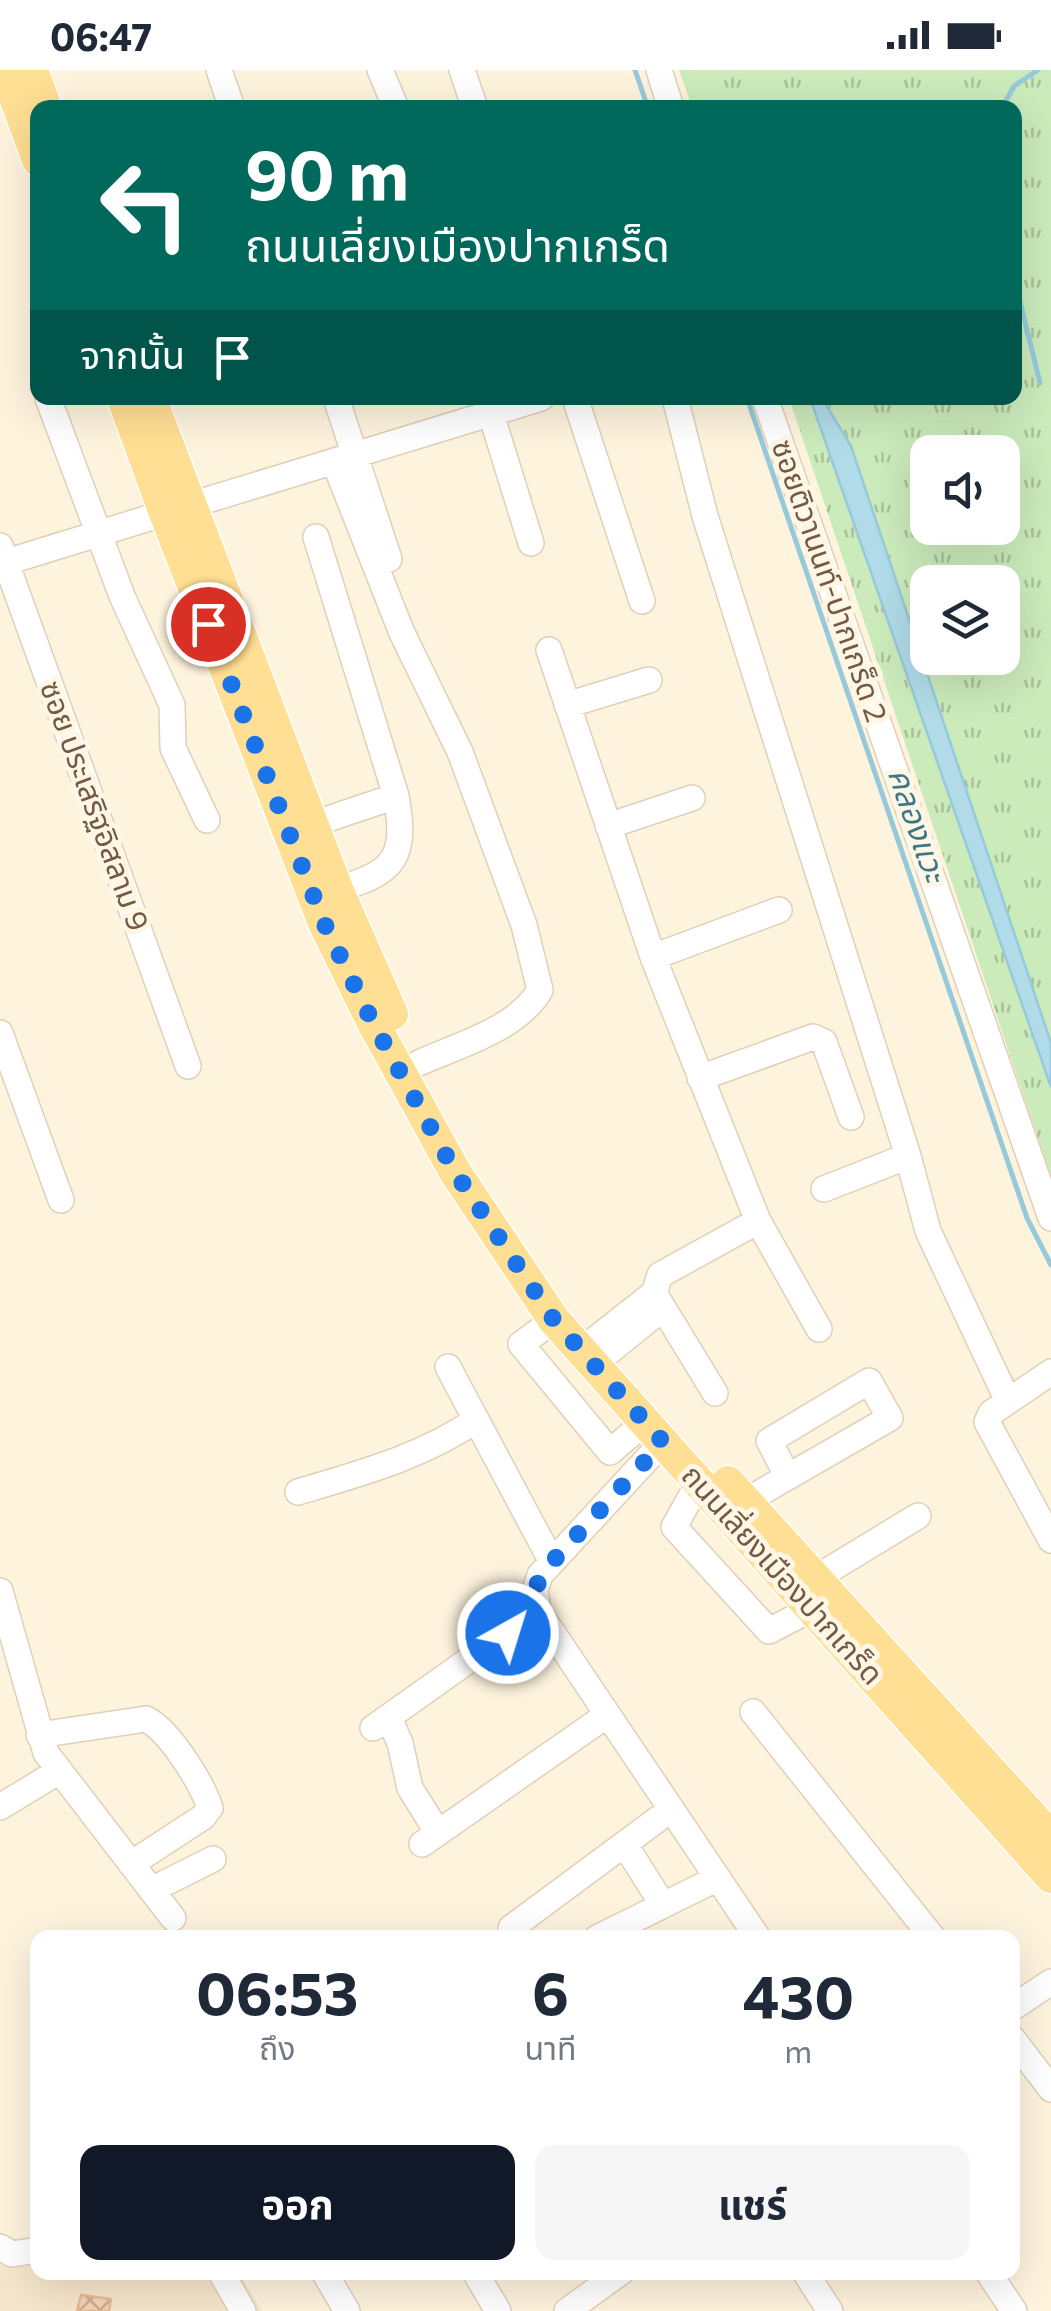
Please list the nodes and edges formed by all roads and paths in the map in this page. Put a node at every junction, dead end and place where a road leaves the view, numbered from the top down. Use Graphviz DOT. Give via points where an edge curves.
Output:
graph roads {
  1 [pos="5,70"];
  2 [pos="32,70"];
  3 [pos="219,70"];
  4 [pos="380,70"];
  5 [pos="462,70"];
  6 [pos="659,70"];
  7 [pos="43,100"];
  8 [pos="229,100"];
  9 [pos="393,100"];
  10 [pos="472,100"];
  11 [pos="668,100"];
  12 [pos="30,138"];
  13 [pos="51,405"];
  14 [pos="126,405"];
  15 [pos="152,405"];
  16 [pos="337,405"];
  17 [pos="578,405"];
  18 [pos="678,405"];
  19 [pos="767,405"];
  20 [pos="493,408"];
  21 [pos="345,458"];
  22 [pos="178,509"];
  23 [pos="97,534"];
  24 [pos="316,537"];
  25 [pos="531,543"];
  26 [pos="2,558"];
  27 [pos="642,601"];
  28 [pos="426,642"];
  29 [pos="549,650"];
  30 [pos="649,680"];
  31 [pos="568,705"];
  32 [pos="396,796"];
  33 [pos="692,798"];
  34 [pos="207,820"];
  35 [pos="313,824"];
  36 [pos="608,826"];
  37 [pos="338,889"];
  38 [pos="779,910"];
  39 [pos="652,958"];
  40 [pos="0,1033"];
  41 [pos="419,1062"];
  42 [pos="188,1066"];
  43 [pos="700,1078"];
  44 [pos="851,1118"];
  45 [pos="908,1156"];
  46 [pos="824,1190"];
  47 [pos="61,1200"];
  48 [pos="1051,1218"];
  49 [pos="758,1220"];
  50 [pos="658,1300"];
  51 [pos="554,1320"];
  52 [pos="819,1329"];
  53 [pos="603,1345"];
  54 [pos="448,1367"];
  55 [pos="1051,1372"];
  56 [pos="714,1394"];
  57 [pos="1008,1401"];
  58 [pos="476,1420"];
  59 [pos="654,1432"];
  60 [pos="788,1476"];
  61 [pos="698,1482"];
  62 [pos="298,1492"];
  63 [pos="746,1501"];
  64 [pos="918,1516"];
  65 [pos="1051,1540"];
  66 [pos="552,1562"];
  67 [pos="0,1591"];
  68 [pos="814,1593"];
  69 [pos="538,1611"];
  70 [pos="754,1712"];
  71 [pos="607,1715"];
  72 [pos="39,1735"];
  73 [pos="59,1771"];
  74 [pos="0,1807"];
  75 [pos="658,1819"];
  76 [pos="1051,1838"];
  77 [pos="624,1844"];
  78 [pos="213,1859"];
  79 [pos="131,1864"];
  80 [pos="1051,1877"];
  81 [pos="718,1878"];
  82 [pos="150,1890"];
  83 [pos="663,1905"];
  84 [pos="173,1918"];
  85 [pos="513,1930"];
  86 [pos="613,1930"];
  87 [pos="753,1930"];
  88 [pos="927,1930"];
  89 [pos="1051,1982"];
  90 [pos="1020,2003"];
  91 [pos="1020,2048"];
  92 [pos="1051,2088"];
  93 [pos="0,2247"];
  94 [pos="30,2251"];
  95 [pos="225,2280"];
  96 [pos="329,2280"];
  97 [pos="479,2280"];
  98 [pos="610,2280"];
  99 [pos="810,2280"];
  100 [pos="993,2280"];
  101 [pos="243,2311"];
  102 [pos="347,2311"];
  103 [pos="498,2311"];
  104 [pos="567,2311"];
  105 [pos="830,2311"];
  106 [pos="1014,2311"];
  1 -- 12 [label="main road"];
  2 -- 7 [label="main road"];
  3 -- 8 [label="street"];
  4 -- 9 [label="street"];
  5 -- 10 [label="street"];
  6 -- 11 [label="street"];
  13 -- 23 [label="street"];
  14 -- 22 [label="main road, ถนนเลี่ยงเมืองปากเกร็ด"];
  15 -- 22 [label="main road, ถนนเลี่ยงเมืองปากเกร็ด"];
  16 -- 21 [label="street"];
  17 -- 27 [label="street"];
  18 -- 45 [label="street" via="706,516"];
  19 -- 48 [label="street, ซอยติวานนท์-ปากเกร็ด 2"];
  20 -- 21 [label="street"];
  20 -- 25 [label="street"];
  21 -- 22 [label="street"];
  21 -- 28 [label="street"];
  21 -- 41 [label="street" via="402,632 460,752 524,926 540,990 530,1007"];
  22 -- 23 [label="street"];
  22 -- 35 [label="main road, ถนนเลี่ยงเมืองปากเกร็ด"];
  22 -- 51 [label="main road, ถนนเลี่ยงเมืองปากเกร็ด" via="324,923 455,1172"];
  23 -- 26 [label="street"];
  23 -- 34 [label="street" via="172,705 172,748"];
  24 -- 32 [label="street"];
  26 -- 42 [label="street, ซอย ประเสริฐอิสลาม 9"];
  29 -- 31 [label="street"];
  30 -- 31 [label="street"];
  31 -- 36 [label="street"];
  32 -- 35 [label="street"];
  32 -- 37 [label="street" via="401,824 390,864 372,879"];
  33 -- 36 [label="street"];
  35 -- 37 [label="main road, ถนนเลี่ยงเมืองปากเกร็ด"];
  36 -- 39 [label="street"];
  37 -- 41 [label="main road, ถนนเลี่ยงเมืองปากเกร็ด"];
  38 -- 39 [label="street"];
  39 -- 43 [label="street"];
  40 -- 47 [label="street"];
  41 -- 53 [label="main road, ถนนเลี่ยงเมืองปากเกร็ด" via="473,1160 567,1303"];
  43 -- 44 [label="street" via="819,1037"];
  43 -- 49 [label="street"];
  45 -- 46 [label="street"];
  45 -- 57 [label="street" via="928,1231"];
  49 -- 50 [label="street" via="660,1275"];
  49 -- 52 [label="street"];
  50 -- 53 [label="street"];
  50 -- 56 [label="street"];
  51 -- 59 [label="main road, ถนนเลี่ยงเมืองปากเกร็ด"];
  51 -- 59 [label="street" via="521,1344 610,1452"];
  53 -- 63 [label="main road, ถนนเลี่ยงเมืองปากเกร็ด"];
  54 -- 58 [label="street"];
  55 -- 57 [label="street"];
  57 -- 65 [label="street" via="987,1422"];
  58 -- 62 [label="street" via="418,1454"];
  58 -- 66 [label="street"];
  59 -- 61 [label="main road, ถนนเลี่ยงเมืองปากเกร็ด"];
  59 -- 66 [label="street"];
  60 -- 60 [label="street" via="890,1418 869,1381 768,1441"];
  60 -- 63 [label="street"];
  61 -- 68 [label="main road, ถนนเลี่ยงเมืองปากเกร็ด"];
  61 -- 68 [label="street" via="674,1526 769,1630"];
  63 -- 68 [label="main road, ถนนเลี่ยงเมืองปากเกร็ด"];
  64 -- 68 [label="street"];
  66 -- 69 [label="street" via="536,1584"];
  67 -- 72 [label="street"];
  68 -- 76 [label="main road, ถนนเลี่ยงเมืองปากเกร็ด"];
  68 -- 80 [label="main road, ถนนเลี่ยงเมืองปากเกร็ด"];
  69 -- 71 [label="street"];
  69 -- 71 [label="street" via="381,1723 400,1743 430,1839"];
  70 -- 88 [label="street"];
  71 -- 81 [label="street"];
  72 -- 73 [label="street"];
  72 -- 79 [label="street" via="146,1720 170,1740 210,1808"];
  73 -- 74 [label="street"];
  73 -- 79 [label="street"];
  75 -- 77 [label="street"];
  77 -- 83 [label="street"];
  77 -- 85 [label="street"];
  78 -- 82 [label="street"];
  79 -- 82 [label="street"];
  81 -- 83 [label="street"];
  81 -- 87 [label="street"];
  82 -- 84 [label="street"];
  83 -- 86 [label="street"];
  89 -- 90 [label="street"];
  91 -- 92 [label="street"];
  93 -- 94 [label="street" via="12,2254"];
  95 -- 101 [label="street"];
  96 -- 102 [label="street"];
  97 -- 103 [label="street"];
  98 -- 104 [label="street"];
  99 -- 105 [label="street"];
  100 -- 106 [label="street"];
}
